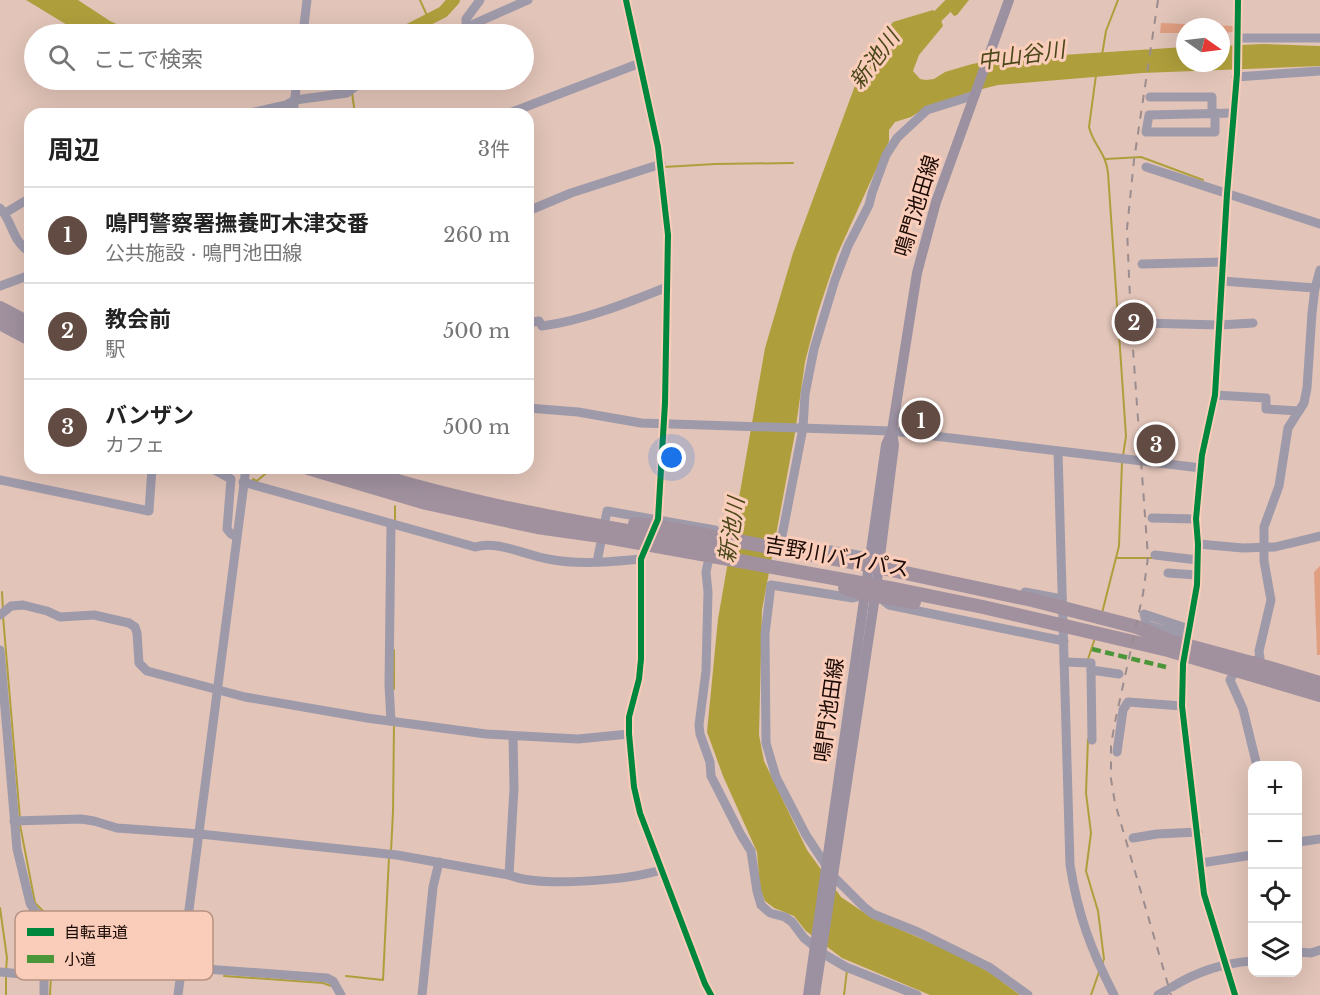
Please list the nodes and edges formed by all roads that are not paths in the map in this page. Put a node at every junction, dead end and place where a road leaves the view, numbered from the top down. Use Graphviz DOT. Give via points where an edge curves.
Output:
graph roads {
  1 [pos="307,0"];
  2 [pos="480,0"];
  3 [pos="528,0"];
  4 [pos="626,0"];
  5 [pos="1009,0"];
  6 [pos="1238,0"];
  7 [pos="304,24"];
  8 [pos="466,24"];
  9 [pos="475,24"];
  10 [pos="1320,38"];
  11 [pos="1238,40"];
  12 [pos="640,63"];
  13 [pos="1320,71"];
  14 [pos="1236,75"];
  15 [pos="296,90"];
  16 [pos="351,90"];
  17 [pos="975,94"];
  18 [pos="295,97"];
  19 [pos="1150,97"];
  20 [pos="1174,97"];
  21 [pos="272,108"];
  22 [pos="294,108"];
  23 [pos="523,108"];
  24 [pos="1213,113"];
  25 [pos="1234,113"];
  26 [pos="1174,114"];
  27 [pos="661,164"];
  28 [pos="1146,167"];
  29 [pos="1227,194"];
  30 [pos="24,201"];
  31 [pos="534,208"];
  32 [pos="3,211"];
  33 [pos="1320,224"];
  34 [pos="24,246"];
  35 [pos="1223,262"];
  36 [pos="1142,264"];
  37 [pos="1320,270"];
  38 [pos="24,277"];
  39 [pos="1222,281"];
  40 [pos="0,286"];
  41 [pos="667,286"];
  42 [pos="1315,288"];
  43 [pos="0,308"];
  44 [pos="24,321"];
  45 [pos="534,322"];
  46 [pos="0,323"];
  47 [pos="1142,323"];
  48 [pos="1253,323"];
  49 [pos="1220,325"];
  50 [pos="24,336"];
  51 [pos="1215,395"];
  52 [pos="534,408"];
  53 [pos="1299,411"];
  54 [pos="663,423"];
  55 [pos="801,428"];
  56 [pos="892,431"];
  57 [pos="1058,452"];
  58 [pos="1201,468"];
  59 [pos="152,474"];
  60 [pos="222,474"];
  61 [pos="245,474"];
  62 [pos="328,474"];
  63 [pos="374,474"];
  64 [pos="0,480"];
  65 [pos="243,482"];
  66 [pos="1152,518"];
  67 [pos="658,519"];
  68 [pos="1196,519"];
  69 [pos="391,524"];
  70 [pos="602,531"];
  71 [pos="236,536"];
  72 [pos="1320,536"];
  73 [pos="1198,544"];
  74 [pos="1264,548"];
  75 [pos="1155,555"];
  76 [pos="641,559"];
  77 [pos="1198,560"];
  78 [pos="597,562"];
  79 [pos="872,563"];
  80 [pos="1168,573"];
  81 [pos="1197,575"];
  82 [pos="870,595"];
  83 [pos="1062,599"];
  84 [pos="0,615"];
  85 [pos="1064,641"];
  86 [pos="1169,645"];
  87 [pos="0,650"];
  88 [pos="1064,662"];
  89 [pos="1091,670"];
  90 [pos="1119,674"];
  91 [pos="1320,683"];
  92 [pos="218,689"];
  93 [pos="1320,695"];
  94 [pos="1182,706"];
  95 [pos="390,721"];
  96 [pos="629,734"];
  97 [pos="513,736"];
  98 [pos="1092,740"];
  99 [pos="1117,752"];
  100 [pos="1256,761"];
  101 [pos="14,821"];
  102 [pos="1198,832"];
  103 [pos="200,834"];
  104 [pos="1133,838"];
  105 [pos="1320,838"];
  106 [pos="1302,841"];
  107 [pos="1248,856"];
  108 [pos="439,862"];
  109 [pos="1201,863"];
  110 [pos="661,870"];
  111 [pos="829,873"];
  112 [pos="509,874"];
  113 [pos="35,911"];
  114 [pos="190,911"];
  115 [pos="819,947"];
  116 [pos="1320,950"];
  117 [pos="1302,952"];
  118 [pos="1248,961"];
  119 [pos="1226,964"];
  120 [pos="213,969"];
  121 [pos="180,980"];
  122 [pos="178,995"];
  123 [pos="341,995"];
  124 [pos="422,995"];
  125 [pos="711,995"];
  126 [pos="808,995"];
  127 [pos="815,995"];
  128 [pos="917,995"];
  129 [pos="1028,995"];
  130 [pos="1114,995"];
  131 [pos="1158,995"];
  132 [pos="1235,995"];
  1 -- 7 [label="street"];
  2 -- 8 [label="street"];
  3 -- 9 [label="street"];
  4 -- 12 [label="street"];
  5 -- 17 [label="main road, 鳴門池田線"];
  6 -- 11 [label="street"];
  10 -- 11 [label="street"];
  11 -- 14 [label="street"];
  12 -- 23 [label="street"];
  12 -- 27 [label="street"];
  13 -- 14 [label="street"];
  14 -- 25 [label="street"];
  15 -- 18 [label="street"];
  16 -- 18 [label="street"];
  17 -- 55 [label="street" via="927,110 897,138 886,155 869,205 835,280 813,349"];
  17 -- 56 [label="main road, 鳴門池田線" via="936,202 916,273"];
  18 -- 21 [label="street" via="286,105"];
  18 -- 22 [label="street"];
  19 -- 20 [label="street"];
  20 -- 24 [label="street" via="1212,97"];
  20 -- 26 [label="street"];
  24 -- 25 [label="street"];
  24 -- 26 [label="street"];
  24 -- 26 [label="street" via="1215,132 1146,132 1149,115"];
  25 -- 29 [label="street"];
  27 -- 31 [label="street"];
  27 -- 41 [label="street" via="668,235"];
  28 -- 29 [label="street"];
  29 -- 33 [label="street"];
  29 -- 35 [label="street"];
  30 -- 32 [label="street"];
  32 -- 34 [label="street" via="14,236"];
  35 -- 36 [label="street"];
  35 -- 39 [label="street"];
  37 -- 42 [label="street"];
  38 -- 40 [label="street"];
  39 -- 42 [label="street"];
  39 -- 49 [label="street"];
  41 -- 45 [label="street" via="562,324 542,326 539,321"];
  41 -- 54 [label="street"];
  42 -- 53 [label="street" via="1307,388"];
  43 -- 44 [label="highway"];
  46 -- 50 [label="highway"];
  47 -- 49 [label="street"];
  48 -- 49 [label="street"];
  49 -- 51 [label="street"];
  51 -- 53 [label="street" via="1266,398 1266,409"];
  51 -- 58 [label="street"];
  52 -- 54 [label="street"];
  53 -- 74 [label="street" via="1288,428 1279,486 1263,527"];
  54 -- 55 [label="street"];
  54 -- 67 [label="street"];
  55 -- 56 [label="street"];
  55 -- 79 [label="street" via="781,541"];
  56 -- 57 [label="street"];
  56 -- 79 [label="main road, 鳴門池田線" via="894,445"];
  57 -- 58 [label="street"];
  57 -- 83 [label="street"];
  58 -- 68 [label="street"];
  59 -- 64 [label="street" via="150,510"];
  60 -- 71 [label="street" via="231,479 227,529"];
  61 -- 65 [label="street"];
  62 -- 70 [label="highway, 吉野川バイパス" via="426,503 537,528"];
  63 -- 70 [label="highway, 吉野川バイパス" via="420,488 576,521"];
  65 -- 69 [label="street"];
  65 -- 71 [label="street"];
  66 -- 68 [label="street"];
  67 -- 76 [label="street"];
  67 -- 78 [label="street" via="607,511"];
  67 -- 115 [label="street" via="715,530 706,572 700,734 711,776 751,851 761,905 770,913 785,917"];
  68 -- 73 [label="street"];
  69 -- 78 [label="street" via="475,547 486,544 548,559"];
  69 -- 95 [label="street"];
  70 -- 79 [label="highway" via="661,526"];
  70 -- 82 [label="highway" via="670,557"];
  70 -- 86 [label="highway, 吉野川バイパス" via="896,580"];
  71 -- 92 [label="street"];
  72 -- 74 [label="street"];
  73 -- 74 [label="street"];
  73 -- 77 [label="street"];
  74 -- 100 [label="street" via="1271,600 1258,651 1260,658 1235,671 1230,680 1243,709"];
  75 -- 77 [label="street"];
  76 -- 78 [label="street"];
  76 -- 96 [label="street" via="641,659"];
  77 -- 81 [label="street"];
  79 -- 82 [label="main road, 鳴門池田線"];
  79 -- 83 [label="street"];
  79 -- 86 [label="highway" via="1137,627"];
  80 -- 81 [label="street"];
  81 -- 94 [label="street" via="1183,664"];
  82 -- 85 [label="street" via="889,604"];
  82 -- 86 [label="highway" via="1027,623 1142,649"];
  82 -- 111 [label="main road, 鳴門池田線"];
  82 -- 111 [label="street" via="853,598 774,585 770,589 765,634 766,743 776,777"];
  83 -- 85 [label="street"];
  84 -- 92 [label="street" via="11,606 23,605 60,617 94,615 129,624 137,633 139,663 147,671"];
  85 -- 88 [label="street"];
  86 -- 91 [label="highway, 吉野川バイパス"];
  86 -- 93 [label="highway, 吉野川バイパス"];
  87 -- 101 [label="street"];
  88 -- 89 [label="street" via="1091,663"];
  88 -- 130 [label="street" via="1070,865 1081,922"];
  89 -- 90 [label="street"];
  89 -- 98 [label="street"];
  92 -- 95 [label="street"];
  92 -- 103 [label="street"];
  94 -- 99 [label="street" via="1128,702 1123,710"];
  94 -- 102 [label="street"];
  95 -- 97 [label="street"];
  96 -- 97 [label="street" via="578,740"];
  96 -- 110 [label="street" via="636,798"];
  97 -- 112 [label="street"];
  101 -- 103 [label="street" via="81,819 117,828"];
  101 -- 113 [label="street" via="17,849"];
  102 -- 104 [label="street"];
  102 -- 109 [label="street"];
  103 -- 108 [label="street"];
  103 -- 114 [label="street"];
  105 -- 106 [label="street"];
  107 -- 109 [label="street"];
  108 -- 112 [label="street"];
  108 -- 124 [label="street"];
  109 -- 119 [label="street" via="1209,912"];
  110 -- 112 [label="street" via="625,878 551,882 518,879"];
  110 -- 125 [label="street"];
  111 -- 115 [label="main road, 鳴門池田線"];
  111 -- 129 [label="street" via="873,914 983,963"];
  115 -- 126 [label="main road, 鳴門池田線"];
  115 -- 127 [label="main road, 鳴門池田線"];
  115 -- 128 [label="street" via="846,967"];
  116 -- 117 [label="street"];
  118 -- 119 [label="street"];
  119 -- 131 [label="street"];
  119 -- 132 [label="street"];
  120 -- 123 [label="street" via="327,978"];
  121 -- 122 [label="street"];
}
